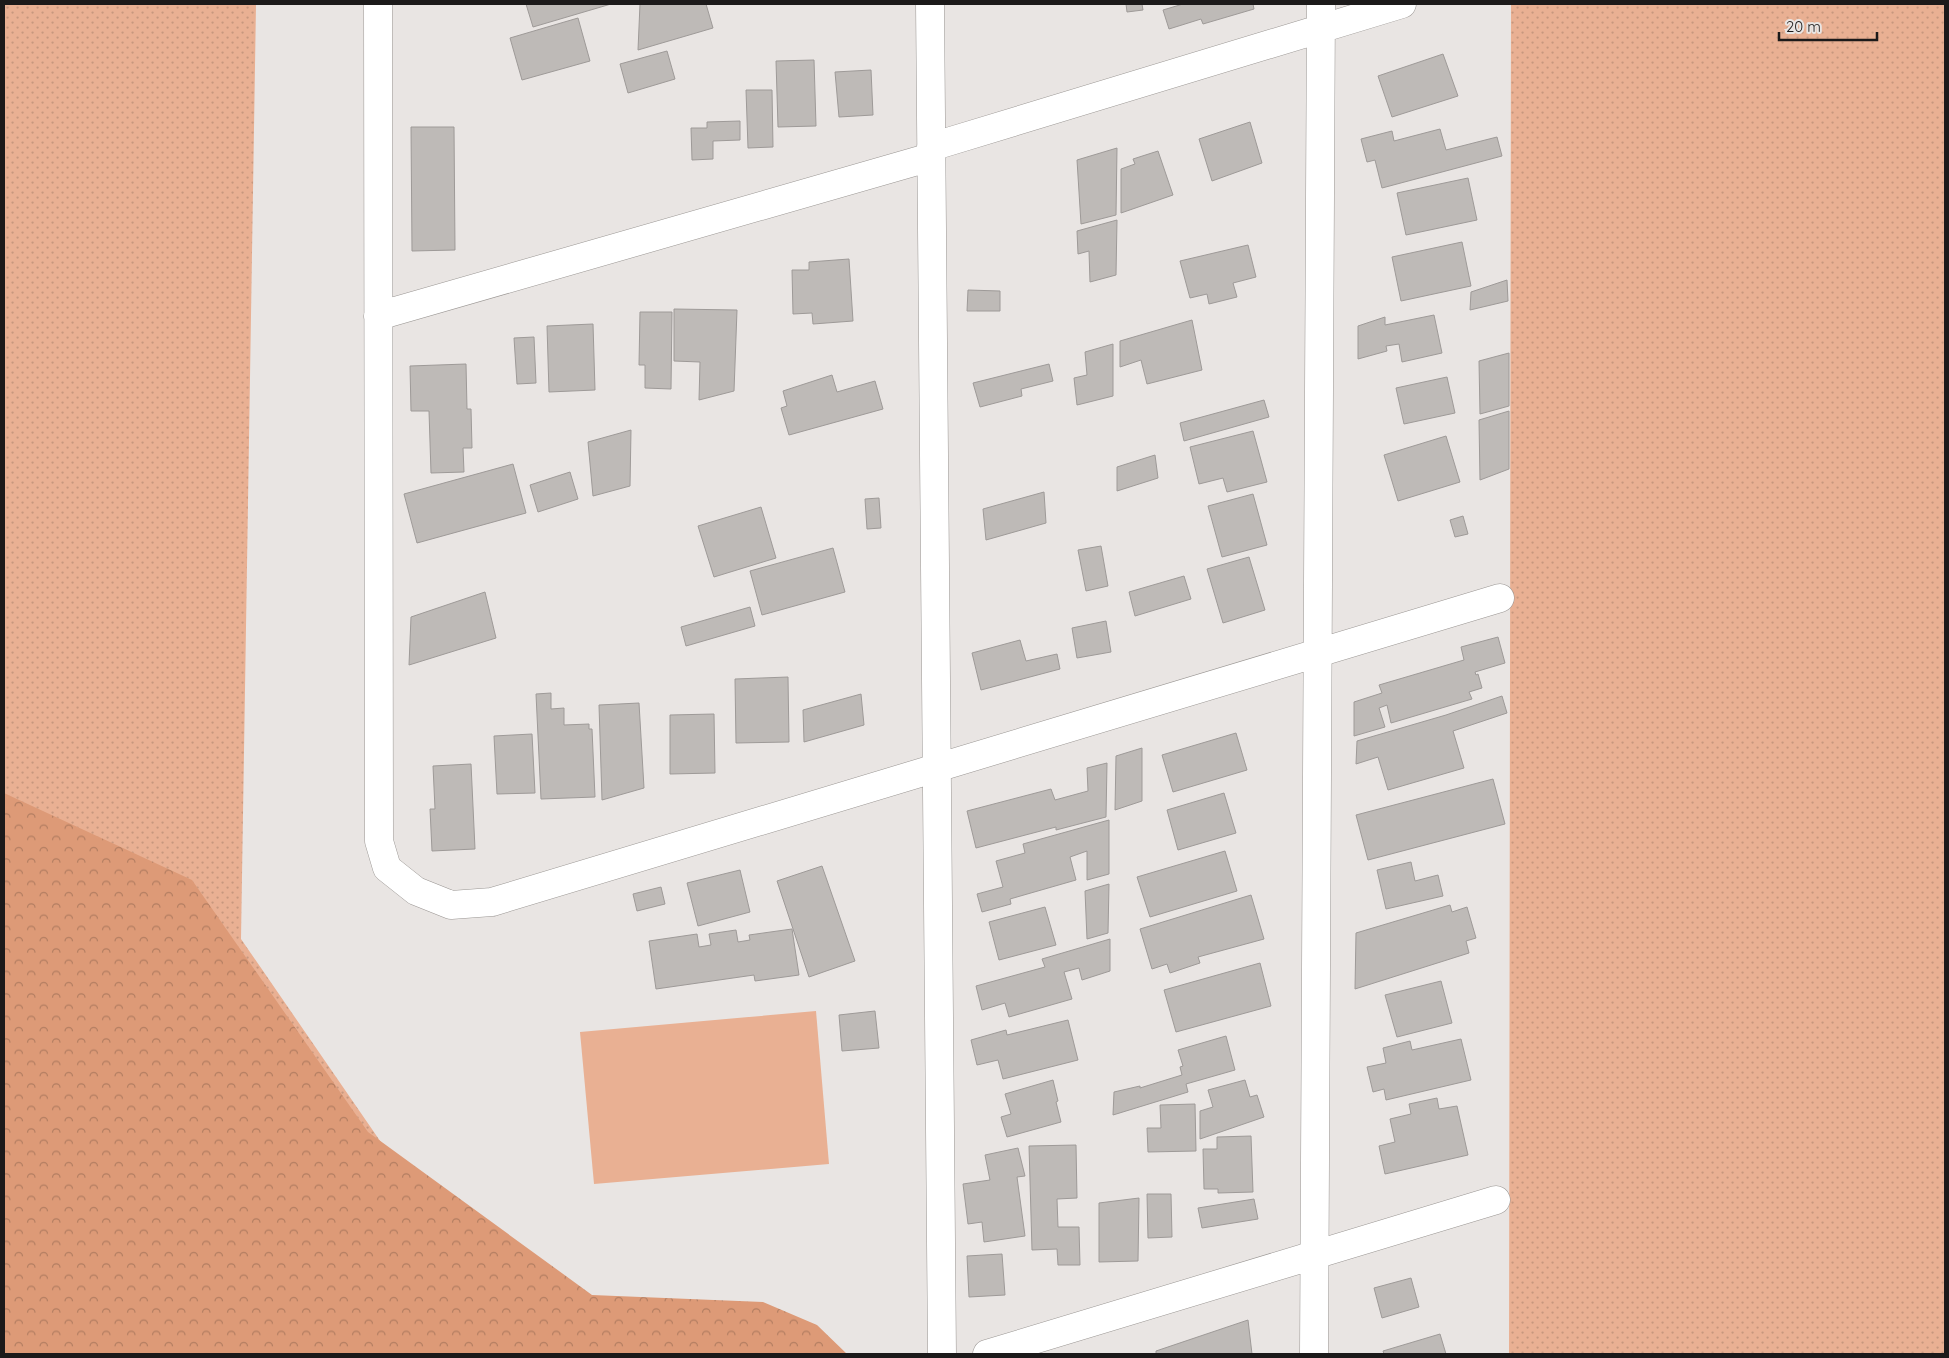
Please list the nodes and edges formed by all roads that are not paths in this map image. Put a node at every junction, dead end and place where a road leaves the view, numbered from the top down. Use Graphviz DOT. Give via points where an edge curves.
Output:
graph roads {
  1 [pos="378,4"];
  2 [pos="930,4"];
  3 [pos="1402,4"];
  4 [pos="1321,16"];
  5 [pos="931,152"];
  6 [pos="378,316"];
  7 [pos="1500,598"];
  8 [pos="1317,653"];
  9 [pos="937,768"];
  10 [pos="1496,1200"];
  11 [pos="1315,1255"];
  12 [pos="942,1354"];
  13 [pos="987,1354"];
  14 [pos="1314,1354"];
  1 -- 6 [label="street"];
  2 -- 5 [label="street"];
  3 -- 4 [label="street"];
  4 -- 5 [label="street"];
  4 -- 8 [label="street"];
  5 -- 6 [label="street"];
  5 -- 9 [label="street"];
  6 -- 9 [label="street" via="379,842 387,868 416,891 451,905 492,902"];
  7 -- 8 [label="street"];
  8 -- 9 [label="street"];
  8 -- 11 [label="street"];
  9 -- 12 [label="street"];
  10 -- 11 [label="street"];
  11 -- 13 [label="street"];
  11 -- 14 [label="street"];
}
